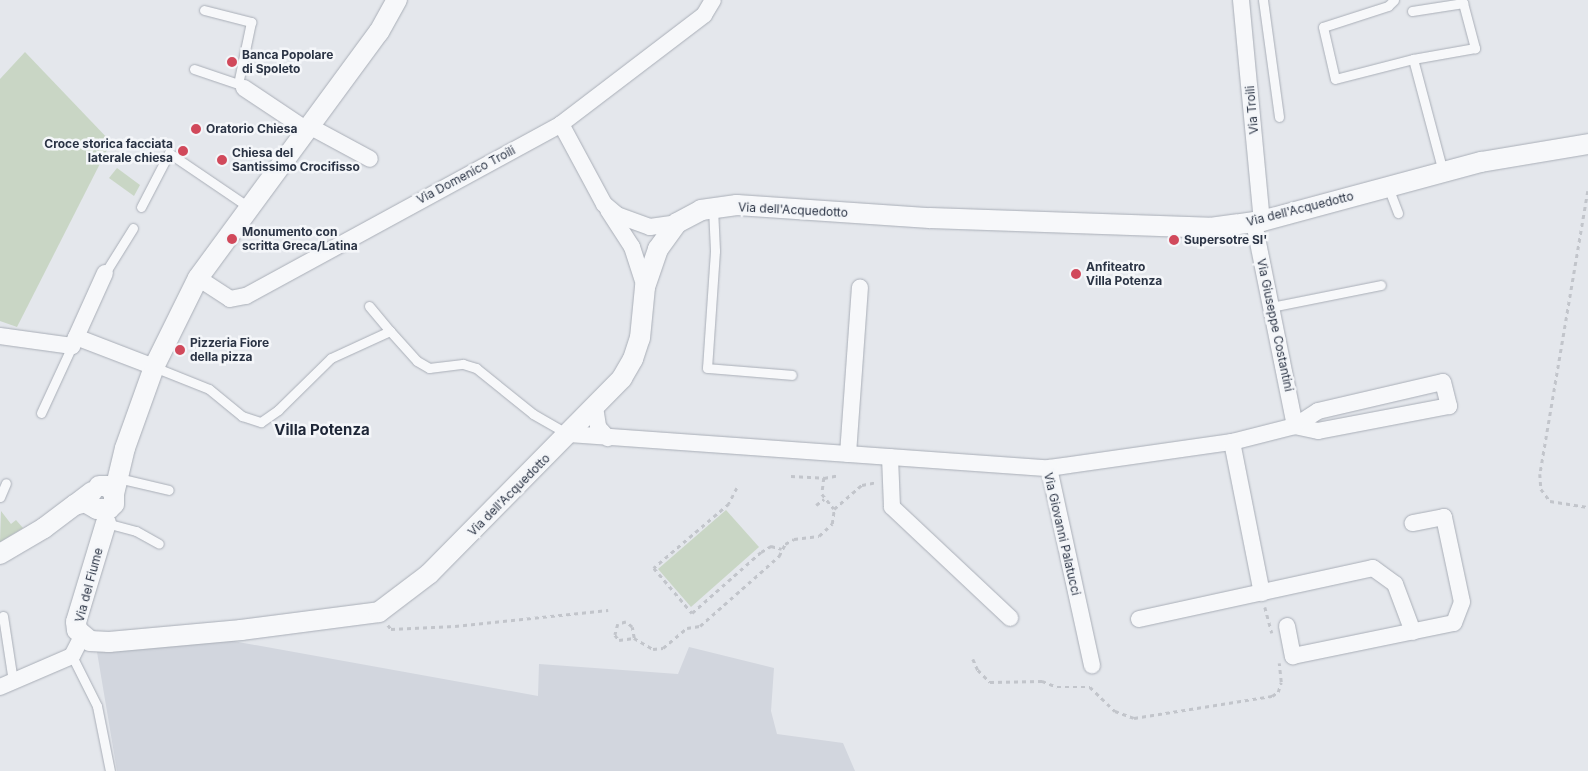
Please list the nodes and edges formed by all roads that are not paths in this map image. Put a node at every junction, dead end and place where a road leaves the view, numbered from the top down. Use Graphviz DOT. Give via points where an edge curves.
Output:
graph roads {
  1 [pos="713,0"];
  2 [pos="1241,0"];
  3 [pos="1263,0"];
  4 [pos="1394,0"];
  5 [pos="395,5"];
  6 [pos="204,10"];
  7 [pos="1412,11"];
  8 [pos="1413,59"];
  9 [pos="194,69"];
  10 [pos="240,86"];
  11 [pos="1279,117"];
  12 [pos="561,124"];
  13 [pos="308,128"];
  14 [pos="1588,144"];
  15 [pos="370,159"];
  16 [pos="1443,172"];
  17 [pos="1388,186"];
  18 [pos="604,204"];
  19 [pos="141,207"];
  20 [pos="250,208"];
  21 [pos="714,208"];
  22 [pos="1398,213"];
  23 [pos="1258,222"];
  24 [pos="677,223"];
  25 [pos="133,228"];
  26 [pos="106,273"];
  27 [pos="198,278"];
  28 [pos="1381,285"];
  29 [pos="860,287"];
  30 [pos="645,288"];
  31 [pos="369,306"];
  32 [pos="1271,307"];
  33 [pos="390,331"];
  34 [pos="0,336"];
  35 [pos="74,341"];
  36 [pos="154,367"];
  37 [pos="792,375"];
  38 [pos="595,407"];
  39 [pos="41,413"];
  40 [pos="1296,426"];
  41 [pos="569,434"];
  42 [pos="608,438"];
  43 [pos="1232,442"];
  44 [pos="848,454"];
  45 [pos="890,457"];
  46 [pos="1049,468"];
  47 [pos="6,483"];
  48 [pos="169,490"];
  49 [pos="0,497"];
  50 [pos="100,499"];
  51 [pos="1414,523"];
  52 [pos="159,544"];
  53 [pos="0,554"];
  54 [pos="1262,594"];
  55 [pos="3,616"];
  56 [pos="1010,618"];
  57 [pos="1139,618"];
  58 [pos="1287,626"];
  59 [pos="1414,632"];
  60 [pos="82,636"];
  61 [pos="72,656"];
  62 [pos="1092,666"];
  63 [pos="6,684"];
  64 [pos="110,771"];
  1 -- 12 [label="street, Via Domenico Troili" via="704,15"];
  2 -- 23 [label="street, Via Troili"];
  3 -- 11 [label="lane"];
  4 -- 8 [label="lane" via="1388,6 1322,27 1335,79"];
  5 -- 13 [label="street"];
  6 -- 10 [label="lane" via="251,22"];
  7 -- 8 [label="lane" via="1463,3 1476,48"];
  8 -- 16 [label="lane"];
  9 -- 10 [label="lane"];
  10 -- 13 [label="street"];
  12 -- 18 [label="street"];
  12 -- 27 [label="street, Via Domenico Troili" via="246,296 230,299"];
  13 -- 15 [label="street"];
  13 -- 20 [label="street"];
  14 -- 16 [label="street, Via dell'Acquedotto" via="1481,162"];
  16 -- 17 [label="street, Via dell'Acquedotto"];
  17 -- 22 [label="lane"];
  17 -- 23 [label="street, Via dell'Acquedotto"];
  18 -- 24 [label="street" via="616,215 650,226"];
  18 -- 30 [label="street" via="632,247"];
  19 -- 20 [label="lane" via="169,153"];
  20 -- 27 [label="street"];
  21 -- 23 [label="street, Via dell'Acquedotto" via="737,206 1143,228 1210,228"];
  21 -- 24 [label="street, Via dell'Acquedotto" via="701,210"];
  21 -- 37 [label="lane" via="715,251 707,368"];
  23 -- 32 [label="street, Via Giuseppe Costantini"];
  24 -- 30 [label="street, Via dell'Acquedotto" via="658,249"];
  25 -- 26 [label="lane"];
  26 -- 35 [label="street"];
  27 -- 36 [label="street"];
  28 -- 32 [label="lane"];
  29 -- 44 [label="street"];
  30 -- 38 [label="street, Via dell'Acquedotto" via="640,338 633,359 622,378"];
  31 -- 33 [label="lane"];
  32 -- 40 [label="street, Via Giuseppe Costantini"];
  33 -- 36 [label="lane" via="331,358 278,410 261,422 242,416 209,389"];
  33 -- 41 [label="lane" via="417,361 429,368 463,364 476,368 533,414"];
  34 -- 35 [label="street"];
  35 -- 36 [label="street"];
  35 -- 39 [label="lane"];
  36 -- 50 [label="street" via="125,448"];
  38 -- 41 [label="street, Via dell'Acquedotto"];
  38 -- 42 [label="street" via="598,427"];
  40 -- 40 [label="street" via="1318,411 1443,382 1449,406 1318,432"];
  40 -- 43 [label="street"];
  41 -- 42 [label="street, Via Giovanni Palatucci"];
  41 -- 60 [label="street, Via dell'Acquedotto" via="429,574 379,612 316,622 109,642"];
  42 -- 44 [label="street, Via Giovanni Palatucci"];
  43 -- 46 [label="street"];
  43 -- 54 [label="street"];
  44 -- 45 [label="street, Via Giovanni Palatucci"];
  45 -- 46 [label="street, Via Giovanni Palatucci"];
  45 -- 56 [label="street" via="892,507"];
  46 -- 62 [label="street, Via Giovanni Palatucci"];
  47 -- 49 [label="lane"];
  48 -- 50 [label="lane"];
  50 -- 52 [label="lane" via="136,531"];
  50 -- 53 [label="street"];
  50 -- 60 [label="street, Via del Fiume" via="76,622"];
  51 -- 59 [label="street" via="1444,517 1462,602 1454,623"];
  54 -- 57 [label="street"];
  54 -- 59 [label="street" via="1373,568 1395,584"];
  55 -- 63 [label="lane"];
  58 -- 59 [label="street" via="1293,656"];
  60 -- 61 [label="street, Via del Fiume"];
  61 -- 63 [label="street"];
  61 -- 64 [label="lane" via="97,706"];
}
